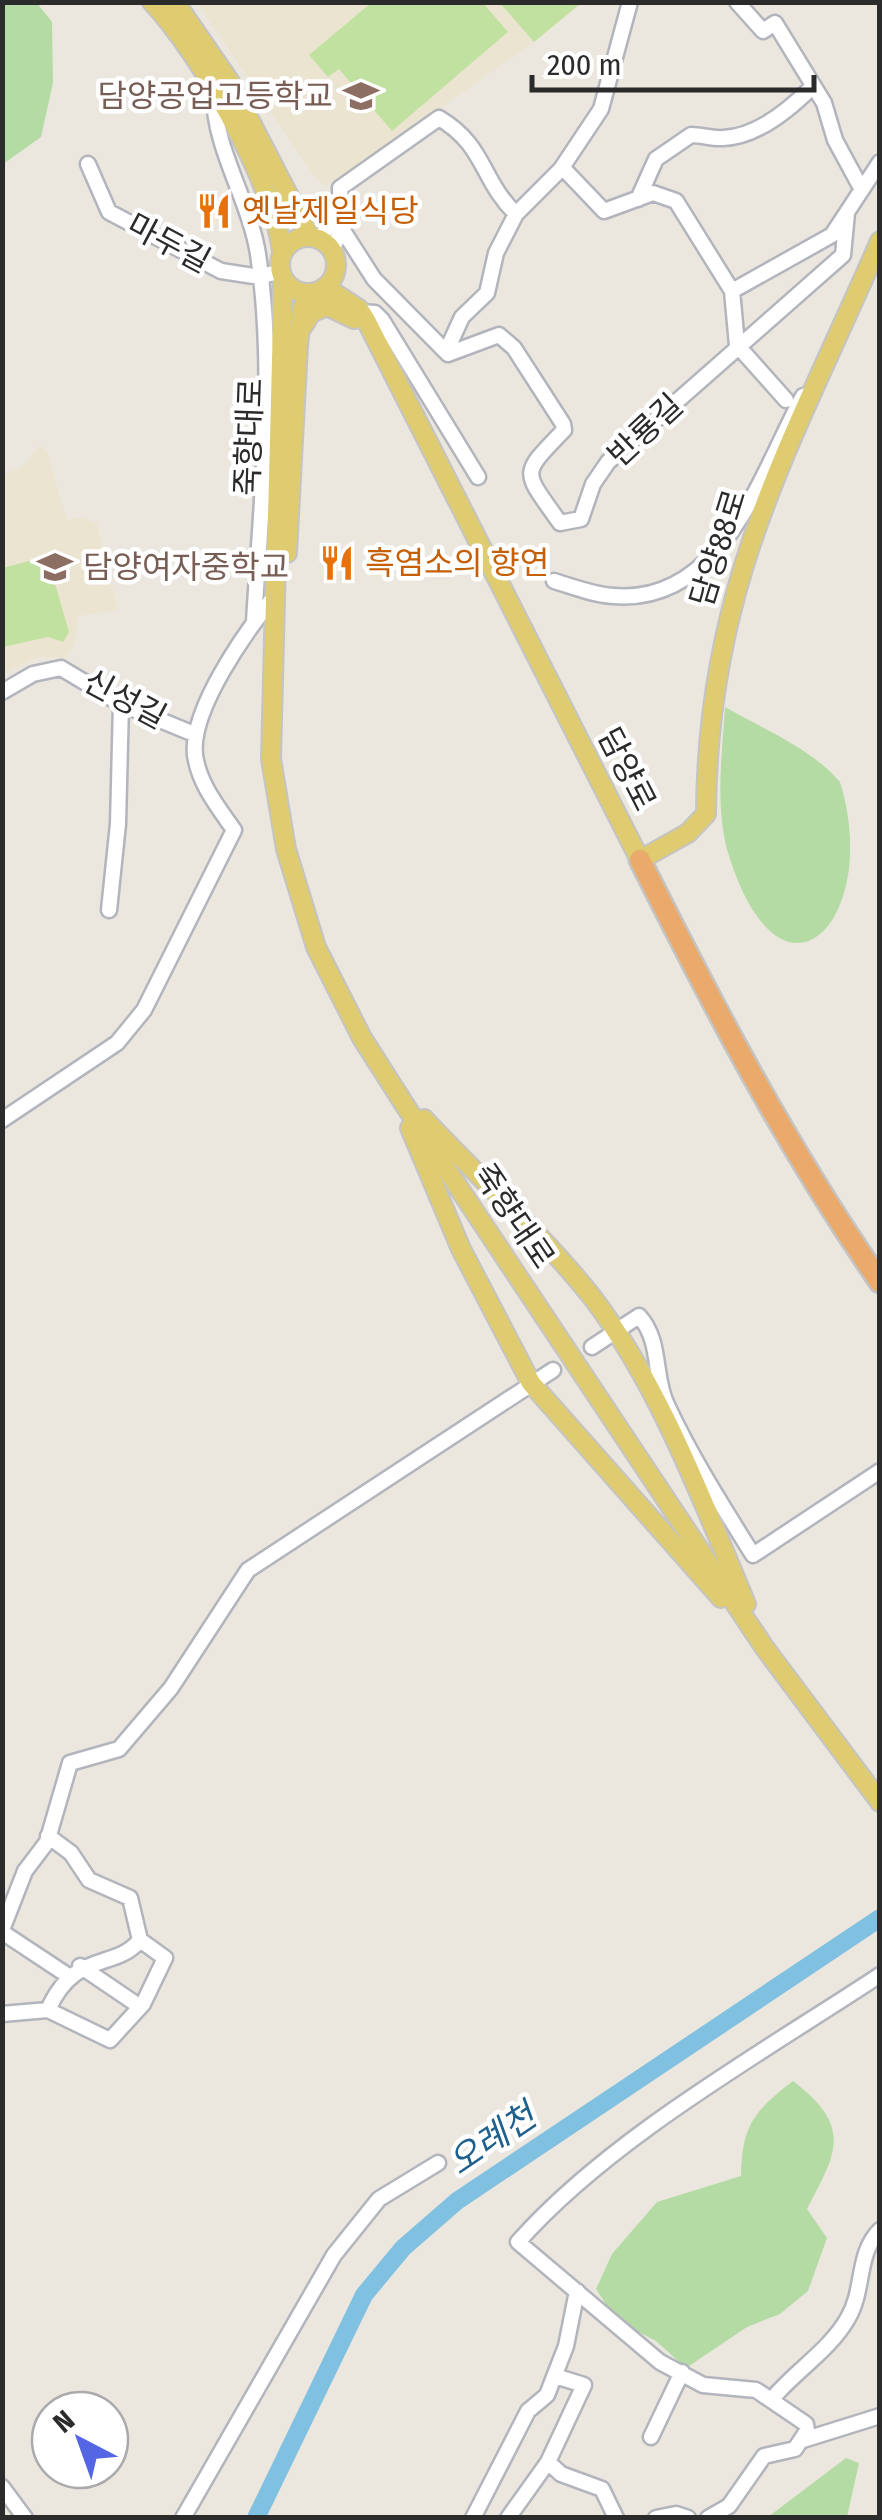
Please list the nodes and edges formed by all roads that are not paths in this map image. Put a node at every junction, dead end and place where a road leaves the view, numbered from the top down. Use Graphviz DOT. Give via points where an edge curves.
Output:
graph roads {
  1 [pos="152,2"];
  2 [pos="175,2"];
  3 [pos="630,2"];
  4 [pos="737,2"];
  5 [pos="812,88"];
  6 [pos="214,92"];
  7 [pos="880,162"];
  8 [pos="88,164"];
  9 [pos="562,168"];
  10 [pos="861,188"];
  11 [pos="638,199"];
  12 [pos="339,212"];
  13 [pos="846,213"];
  14 [pos="516,214"];
  15 [pos="342,229"];
  16 [pos="880,240"];
  17 [pos="324,248"];
  18 [pos="282,268"];
  19 [pos="260,277"];
  20 [pos="317,290"];
  21 [pos="732,292"];
  22 [pos="360,310"];
  23 [pos="372,334"];
  24 [pos="834,338"];
  25 [pos="737,345"];
  26 [pos="298,346"];
  27 [pos="446,352"];
  28 [pos="786,400"];
  29 [pos="478,477"];
  30 [pos="554,581"];
  31 [pos="274,597"];
  32 [pos="254,622"];
  33 [pos="2,692"];
  34 [pos="121,704"];
  35 [pos="194,734"];
  36 [pos="640,860"];
  37 [pos="109,910"];
  38 [pos="393,1086"];
  39 [pos="2,1120"];
  40 [pos="880,1282"];
  41 [pos="616,1333"];
  42 [pos="592,1347"];
  43 [pos="553,1370"];
  44 [pos="531,1383"];
  45 [pos="880,1471"];
  46 [pos="764,1646"];
  47 [pos="880,1802"];
  48 [pos="48,1836"];
  49 [pos="2,1931"];
  50 [pos="140,1940"];
  51 [pos="75,1972"];
  52 [pos="880,1976"];
  53 [pos="139,2006"];
  54 [pos="48,2010"];
  55 [pos="2,2014"];
  56 [pos="438,2163"];
  57 [pos="880,2230"];
  58 [pos="577,2291"];
  59 [pos="682,2372"];
  60 [pos="556,2376"];
  61 [pos="772,2399"];
  62 [pos="880,2416"];
  63 [pos="651,2437"];
  64 [pos="803,2440"];
  65 [pos="548,2462"];
  66 [pos="2,2487"];
  67 [pos="24,2518"];
  68 [pos="183,2518"];
  69 [pos="473,2518"];
  70 [pos="508,2518"];
  71 [pos="616,2518"];
  72 [pos="656,2518"];
  73 [pos="688,2518"];
  74 [pos="708,2518"];
  1 -- 6 [label="main road, 죽향대로"];
  2 -- 17 [label="main road" via="230,82"];
  3 -- 9 [label="street" via="602,109"];
  4 -- 5 [label="street" via="763,31 776,23"];
  5 -- 10 [label="street"];
  5 -- 11 [label="street" via="752,134 691,134 656,159"];
  6 -- 18 [label="main road, 죽향대로" via="270,197"];
  6 -- 19 [label="street" via="213,123 251,220"];
  7 -- 10 [label="street, 반룡길"];
  8 -- 19 [label="street, 마두길" via="109,212 221,271"];
  9 -- 11 [label="street" via="604,211"];
  9 -- 14 [label="street"];
  10 -- 13 [label="street, 반룡길"];
  11 -- 21 [label="street" via="660,194 676,201"];
  12 -- 14 [label="street" via="340,188 439,118 471,140 495,194"];
  12 -- 15 [label="street"];
  12 -- 17 [label="street"];
  13 -- 21 [label="street, 반룡길" via="832,235"];
  13 -- 25 [label="street, 반룡길" via="843,255"];
  14 -- 27 [label="street" via="486,293 462,318"];
  15 -- 17 [label="street"];
  15 -- 27 [label="street" via="374,279"];
  16 -- 24 [label="main road, 담양88로"];
  17 -- 18 [label="main road" via="294,240"];
  17 -- 20 [label="main road, 죽향대로"];
  17 -- 22 [label="main road, 담양로"];
  18 -- 19 [label="street, 마두길"];
  18 -- 20 [label="main road" via="290,288"];
  18 -- 31 [label="main road, 죽향대로"];
  19 -- 32 [label="street" via="268,402"];
  20 -- 22 [label="main road"];
  20 -- 26 [label="main road, 죽향대로" via="302,309"];
  21 -- 25 [label="street"];
  22 -- 23 [label="main road, 담양로"];
  22 -- 29 [label="street" via="382,320"];
  23 -- 26 [label="main road" via="327,306 308,318"];
  23 -- 36 [label="main road, 담양로"];
  24 -- 30 [label="street" via="745,508 708,560 688,577 644,595 616,597"];
  24 -- 36 [label="main road, 담양88로" via="739,572 712,698 706,814 688,833"];
  25 -- 27 [label="street, 반룡길" via="608,462 581,520 568,524 534,486 530,470 564,424 514,348 499,334"];
  25 -- 28 [label="street"];
  26 -- 31 [label="main road, 죽향대로" via="288,552"];
  31 -- 32 [label="street"];
  31 -- 38 [label="main road, 죽향대로" via="271,760 286,849 316,947"];
  32 -- 35 [label="street"];
  33 -- 34 [label="street, 신성길" via="32,674 61,668"];
  34 -- 35 [label="street, 신성길"];
  34 -- 37 [label="street"];
  35 -- 39 [label="street" via="205,788 234,830 144,1010 117,1043"];
  36 -- 40 [label="highway, 담양로" via="757,1086"];
  38 -- 41 [label="main road" via="590,1296"];
  38 -- 44 [label="main road" via="461,1249"];
  38 -- 46 [label="main road, 죽향대로"];
  41 -- 42 [label="street"];
  41 -- 45 [label="street" via="640,1316 650,1330 665,1403 753,1556"];
  41 -- 46 [label="main road" via="716,1531"];
  43 -- 44 [label="street"];
  44 -- 46 [label="main road"];
  44 -- 48 [label="street" via="248,1570 171,1688 120,1749 70,1763"];
  46 -- 47 [label="main road, 죽향대로"];
  48 -- 49 [label="street" via="25,1871"];
  48 -- 50 [label="street" via="71,1852 89,1880 130,1898"];
  49 -- 51 [label="street"];
  50 -- 51 [label="street" via="130,1951"];
  50 -- 53 [label="street" via="166,1958"];
  51 -- 53 [label="street"];
  51 -- 54 [label="street"];
  52 -- 58 [label="street" via="559,2195 518,2242"];
  53 -- 54 [label="street" via="110,2040"];
  54 -- 55 [label="street"];
  56 -- 68 [label="street" via="379,2199 334,2255"];
  57 -- 61 [label="street" via="868,2242 850,2314"];
  58 -- 59 [label="street" via="651,2355"];
  58 -- 60 [label="street"];
  59 -- 61 [label="street" via="703,2385 756,2390"];
  59 -- 63 [label="street"];
  60 -- 65 [label="street" via="584,2385"];
  60 -- 69 [label="street" via="528,2411"];
  61 -- 64 [label="street" via="806,2424"];
  62 -- 64 [label="street"];
  64 -- 74 [label="street" via="796,2449 764,2456 729,2506"];
  65 -- 70 [label="street"];
  65 -- 71 [label="street" via="602,2489"];
  66 -- 67 [label="street"];
  72 -- 73 [label="street"];
}
